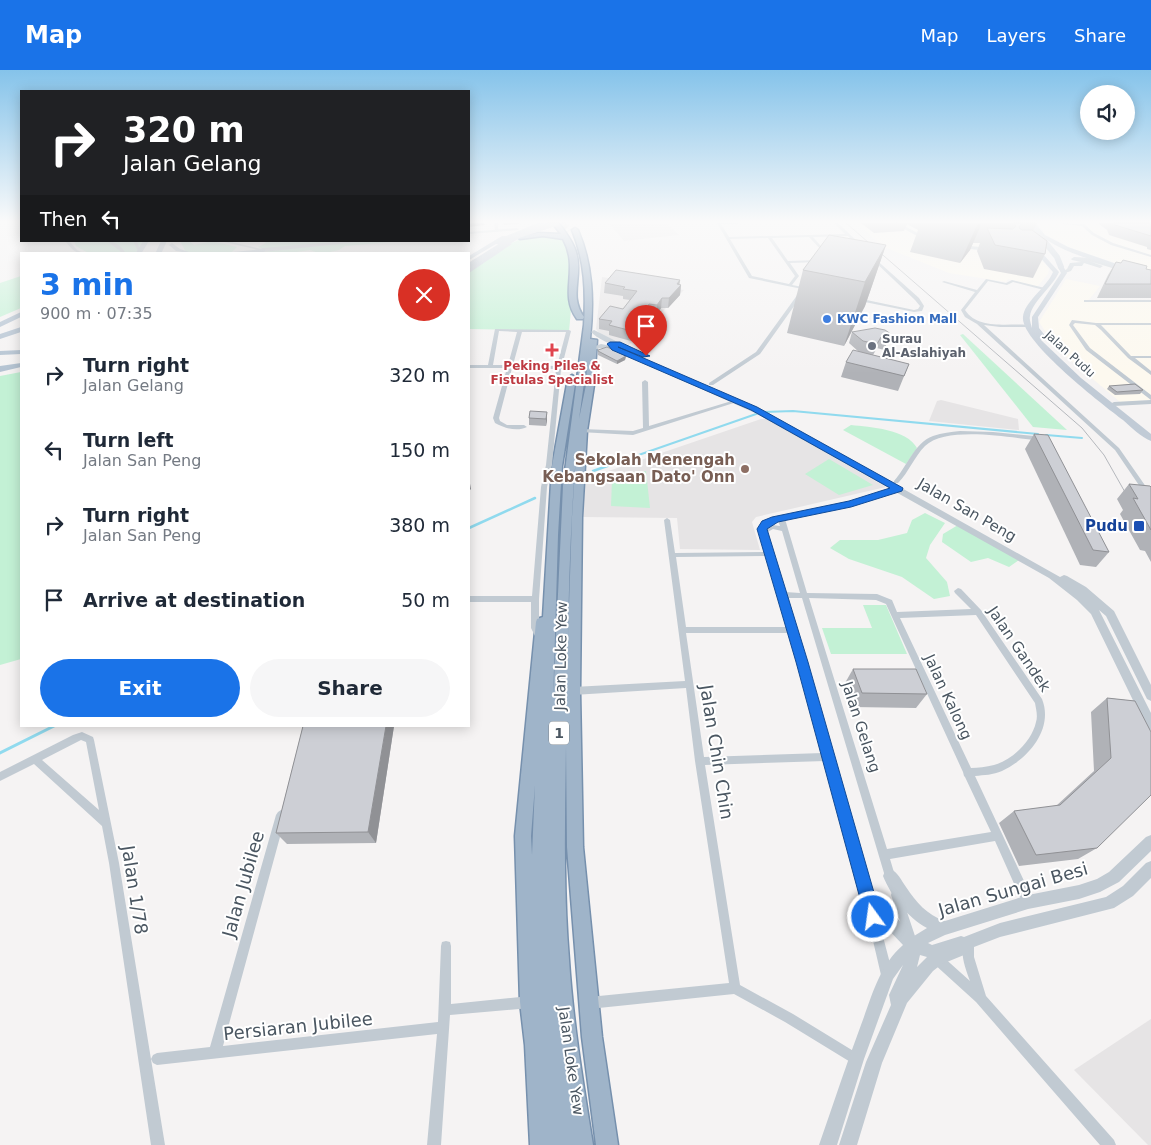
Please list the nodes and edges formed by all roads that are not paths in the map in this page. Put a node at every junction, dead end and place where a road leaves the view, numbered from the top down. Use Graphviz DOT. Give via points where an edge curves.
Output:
graph roads {
  1 [pos="580,273"];
  2 [pos="587,273"];
  3 [pos="595,273"];
  4 [pos="748,273"];
  5 [pos="795,273"];
  6 [pos="889,273"];
  7 [pos="1056,273"];
  8 [pos="1061,273"];
  9 [pos="944,282"];
  10 [pos="789,286"];
  11 [pos="804,289"];
  12 [pos="1044,289"];
  13 [pos="814,291"];
  14 [pos="977,291"];
  15 [pos="854,293"];
  16 [pos="1086,301"];
  17 [pos="1151,301"];
  18 [pos="19,321"];
  19 [pos="0,323"];
  20 [pos="979,323"];
  21 [pos="1096,324"];
  22 [pos="1151,324"];
  23 [pos="1026,326"];
  24 [pos="1151,328"];
  25 [pos="593,329"];
  26 [pos="1103,329"];
  27 [pos="520,330"];
  28 [pos="0,331"];
  29 [pos="20,336"];
  30 [pos="0,337"];
  31 [pos="0,343"];
  32 [pos="617,346"];
  33 [pos="588,349"];
  34 [pos="20,352"];
  35 [pos="1,353"];
  36 [pos="1130,357"];
  37 [pos="1151,357"];
  38 [pos="20,365"];
  39 [pos="470,366"];
  40 [pos="490,366"];
  41 [pos="510,366"];
  42 [pos="559,367"];
  43 [pos="573,368"];
  44 [pos="0,369"];
  45 [pos="1151,373"];
  46 [pos="1072,374"];
  47 [pos="694,381"];
  48 [pos="646,384"];
  49 [pos="711,384"];
  50 [pos="716,391"];
  51 [pos="1151,398"];
  52 [pos="737,401"];
  53 [pos="1151,402"];
  54 [pos="1120,406"];
  55 [pos="1151,407"];
  56 [pos="766,412"];
  57 [pos="524,427"];
  58 [pos="646,429"];
  59 [pos="1151,429"];
  60 [pos="582,431"];
  61 [pos="1151,434"];
  62 [pos="1034,438"];
  63 [pos="1151,438"];
  64 [pos="897,485"];
  65 [pos="1151,499"];
  66 [pos="781,518"];
  67 [pos="667,520"];
  68 [pos="784,529"];
  69 [pos="762,532"];
  70 [pos="769,554"];
  71 [pos="672,555"];
  72 [pos="958,591"];
  73 [pos="563,594"];
  74 [pos="781,595"];
  75 [pos="804,596"];
  76 [pos="470,600"];
  77 [pos="542,602"];
  78 [pos="978,612"];
  79 [pos="894,615"];
  80 [pos="683,630"];
  81 [pos="792,630"];
  82 [pos="574,644"];
  83 [pos="689,684"];
  84 [pos="573,691"];
  85 [pos="1151,696"];
  86 [pos="1151,725"];
  87 [pos="828,757"];
  88 [pos="36,760"];
  89 [pos="700,761"];
  90 [pos="967,773"];
  91 [pos="0,776"];
  92 [pos="285,800"];
  93 [pos="107,824"];
  94 [pos="997,836"];
  95 [pos="1150,844"];
  96 [pos="884,855"];
  97 [pos="1151,868"];
  98 [pos="548,871"];
  99 [pos="890,876"];
  100 [pos="868,898"];
  101 [pos="1028,902"];
  102 [pos="945,928"];
  103 [pos="970,942"];
  104 [pos="913,945"];
  105 [pos="446,946"];
  106 [pos="937,959"];
  107 [pos="887,975"];
  108 [pos="735,988"];
  109 [pos="980,998"];
  110 [pos="530,1002"];
  111 [pos="589,1003"];
  112 [pos="897,1009"];
  113 [pos="445,1010"];
  114 [pos="443,1027"];
  115 [pos="215,1052"];
  116 [pos="157,1059"];
  117 [pos="856,1059"];
  118 [pos="606,1141"];
  119 [pos="158,1145"];
  120 [pos="434,1145"];
  121 [pos="541,1145"];
  122 [pos="562,1145"];
  123 [pos="582,1145"];
  124 [pos="828,1145"];
  125 [pos="848,1145"];
  126 [pos="1108,1145"];
  1 -- 43 [label="highway, Jalan Loke Yew / 1" via="580,317"];
  2 -- 33 [label="highway, Jalan Loke Yew / 1"];
  3 -- 25 [label="highway"];
  4 -- 10 [label="street" via="756,279"];
  5 -- 10 [label="street" via="797,276"];
  6 -- 15 [label="street" via="917,299 922,306 920,310 853,298"];
  7 -- 12 [label="main road, Jalan Pudu"];
  8 -- 54 [label="main road, Jalan Pudu" via="1035,317 1036,328 1054,350"];
  9 -- 14 [label="street"];
  10 -- 11 [label="street"];
  11 -- 13 [label="street"];
  11 -- 49 [label="street" via="758,352"];
  12 -- 14 [label="street" via="1012,281 1008,284 987,280"];
  12 -- 23 [label="main road, Jalan Pudu" via="1026,316"];
  14 -- 20 [label="street" via="962,312"];
  16 -- 17 [label="street"];
  18 -- 19 [label="main road"];
  18 -- 28 [label="main road"];
  18 -- 30 [label="main road"];
  20 -- 23 [label="street"];
  20 -- 65 [label="street" via="1117,449"];
  21 -- 22 [label="street"];
  21 -- 26 [label="street"];
  21 -- 51 [label="street" via="1074,321 1072,327 1088,348"];
  23 -- 46 [label="main road, Jalan Pudu" via="1045,350"];
  24 -- 26 [label="street"];
  25 -- 32 [label="street, Jalan San Peng" via="598,336"];
  25 -- 33 [label="highway"];
  26 -- 36 [label="street"];
  27 -- 40 [label="street" via="496,330"];
  27 -- 41 [label="street"];
  27 -- 42 [label="street" via="569,331"];
  29 -- 31 [label="main road"];
  32 -- 33 [label="street, Jalan San Peng"];
  32 -- 47 [label="street, Jalan San Peng"];
  32 -- 49 [label="street, Jalan San Peng"];
  33 -- 60 [label="highway" via="590,385"];
  33 -- 73 [label="highway, Jalan Loke Yew / 1" via="569,466"];
  34 -- 35 [label="main road"];
  36 -- 37 [label="street"];
  36 -- 45 [label="street"];
  38 -- 44 [label="main road"];
  39 -- 40 [label="street"];
  40 -- 41 [label="street"];
  41 -- 42 [label="street"];
  41 -- 57 [label="street" via="496,418 506,427"];
  42 -- 43 [label="street"];
  42 -- 77 [label="street" via="544,487"];
  43 -- 77 [label="highway, Jalan Loke Yew / 1"];
  46 -- 54 [label="main road"];
  46 -- 63 [label="main road, Jalan Pudu"];
  47 -- 49 [label="street"];
  47 -- 50 [label="street, Jalan San Peng"];
  48 -- 58 [label="street"];
  49 -- 50 [label="street"];
  49 -- 56 [label="street, Jalan San Peng"];
  50 -- 52 [label="street, Jalan San Peng"];
  52 -- 56 [label="street, Jalan San Peng"];
  52 -- 58 [label="street"];
  53 -- 54 [label="street"];
  54 -- 55 [label="street"];
  54 -- 59 [label="main road, Jalan Pudu"];
  54 -- 61 [label="main road"];
  56 -- 64 [label="street, Jalan San Peng"];
  58 -- 60 [label="street" via="632,433"];
  60 -- 82 [label="highway"];
  62 -- 64 [label="street" via="960,433 938,437 924,444"];
  64 -- 66 [label="street" via="851,503"];
  64 -- 85 [label="street, Jalan San Peng" via="1070,581 1093,598 1114,620"];
  64 -- 86 [label="street, Jalan San Peng" via="1052,576 1080,597 1103,625"];
  66 -- 68 [label="street, Jalan Gelang"];
  66 -- 69 [label="street" via="765,524"];
  67 -- 71 [label="street, Jalan Chin Chin"];
  68 -- 69 [label="street" via="772,527"];
  68 -- 75 [label="street, Jalan Gelang"];
  69 -- 70 [label="street"];
  70 -- 71 [label="street"];
  70 -- 74 [label="street"];
  71 -- 80 [label="street, Jalan Chin Chin"];
  72 -- 78 [label="street, Jalan Gandek"];
  73 -- 82 [label="highway"];
  73 -- 98 [label="highway, Jalan Loke Yew / 1"];
  74 -- 75 [label="street, Jalan Kalong"];
  74 -- 81 [label="street"];
  75 -- 79 [label="street, Jalan Kalong" via="877,597 888,602"];
  75 -- 96 [label="street, Jalan Gelang"];
  76 -- 77 [label="street"];
  77 -- 98 [label="highway, Jalan Loke Yew / 1"];
  77 -- 110 [label="highway" via="524,836"];
  78 -- 79 [label="street"];
  78 -- 90 [label="street, Jalan Gandek" via="1043,711 1034,741 998,768"];
  79 -- 90 [label="street, Jalan Kalong"];
  80 -- 81 [label="street"];
  80 -- 83 [label="street, Jalan Chin Chin"];
  81 -- 87 [label="street"];
  82 -- 84 [label="highway"];
  83 -- 84 [label="street"];
  83 -- 89 [label="street, Jalan Chin Chin"];
  84 -- 111 [label="highway" via="575,847"];
  87 -- 89 [label="street"];
  87 -- 100 [label="street"];
  88 -- 91 [label="street, Jalan 1/78"];
  88 -- 93 [label="street"];
  88 -- 93 [label="street, Jalan 1/78" via="76,738 87,737"];
  89 -- 108 [label="street, Jalan Chin Chin"];
  90 -- 94 [label="street, Jalan Kalong"];
  92 -- 115 [label="street, Jalan Jubilee"];
  93 -- 119 [label="street, Jalan 1/78"];
  94 -- 96 [label="street"];
  94 -- 101 [label="street, Jalan Kalong"];
  95 -- 101 [label="street, Jalan Sungai Besi" via="1114,877 1100,885"];
  96 -- 99 [label="street, Jalan Gelang"];
  97 -- 103 [label="street" via="1109,904 1000,930"];
  98 -- 122 [label="highway, Jalan Loke Yew / 1" via="545,990"];
  98 -- 123 [label="highway, Jalan Loke Yew / 1"];
  99 -- 102 [label="street" via="916,913 927,922"];
  99 -- 104 [label="street, Jalan Gelang"];
  100 -- 104 [label="street"];
  100 -- 107 [label="street"];
  101 -- 102 [label="street, Jalan Sungai Besi"];
  102 -- 104 [label="street, Jalan Sungai Besi"];
  103 -- 104 [label="street" via="932,952"];
  103 -- 106 [label="street"];
  103 -- 109 [label="street" via="968,957"];
  104 -- 107 [label="street, Jalan Sungai Besi"];
  104 -- 112 [label="street" via="913,960 898,995"];
  105 -- 113 [label="street"];
  106 -- 109 [label="street"];
  106 -- 112 [label="street" via="915,980"];
  107 -- 117 [label="street, Jalan Sungai Besi"];
  108 -- 111 [label="street"];
  108 -- 117 [label="street"];
  109 -- 126 [label="street"];
  110 -- 113 [label="street"];
  110 -- 121 [label="highway"];
  111 -- 118 [label="highway"];
  112 -- 125 [label="street" via="874,1062"];
  113 -- 114 [label="street"];
  114 -- 115 [label="street, Persiaran Jubilee"];
  114 -- 120 [label="street"];
  115 -- 116 [label="street, Persiaran Jubilee"];
  117 -- 124 [label="street, Jalan Sungai Besi"];
}
